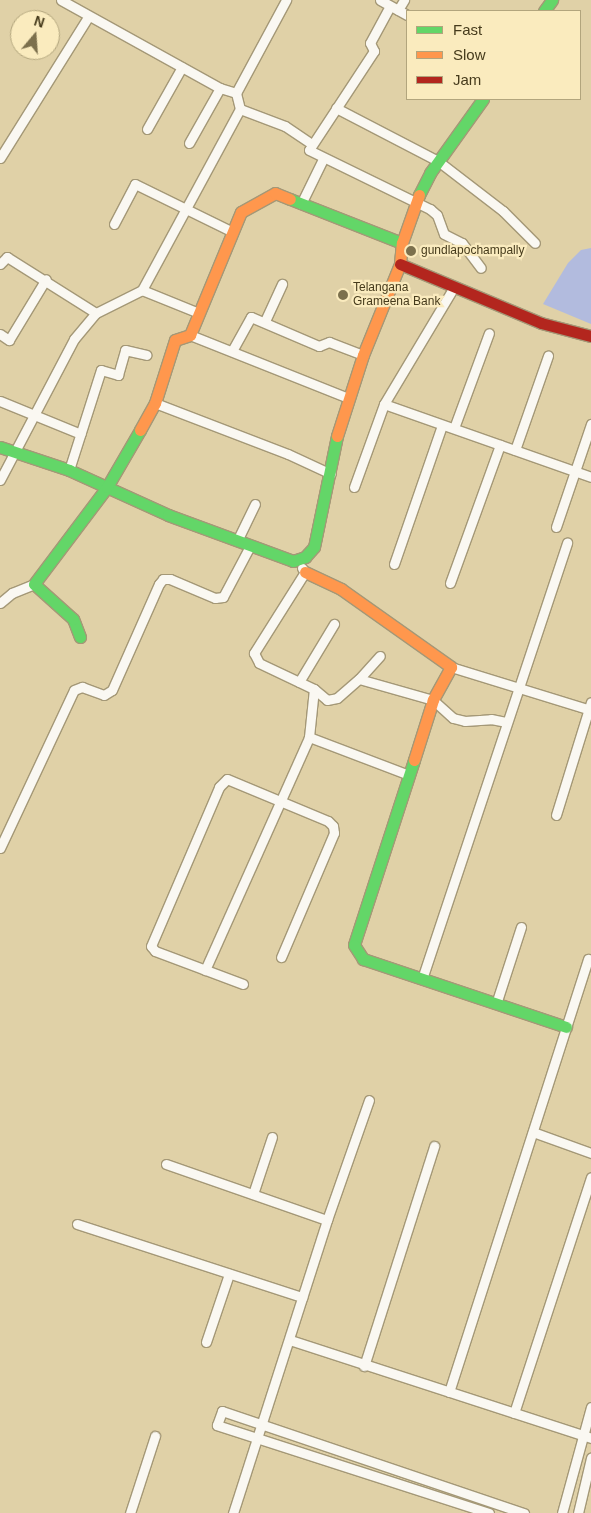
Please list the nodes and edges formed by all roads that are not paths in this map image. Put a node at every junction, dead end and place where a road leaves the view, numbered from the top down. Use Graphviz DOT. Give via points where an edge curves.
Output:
graph roads {
  1 [pos="61,0"];
  2 [pos="286,0"];
  3 [pos="380,0"];
  4 [pos="404,0"];
  5 [pos="394,8"];
  6 [pos="406,14"];
  7 [pos="88,17"];
  8 [pos="182,67"];
  9 [pos="220,88"];
  10 [pos="236,93"];
  11 [pos="482,100"];
  12 [pos="336,108"];
  13 [pos="240,109"];
  14 [pos="147,129"];
  15 [pos="189,143"];
  16 [pos="312,144"];
  17 [pos="0,158"];
  18 [pos="323,158"];
  19 [pos="438,161"];
  20 [pos="415,202"];
  21 [pos="300,204"];
  22 [pos="184,210"];
  23 [pos="114,224"];
  24 [pos="233,232"];
  25 [pos="402,243"];
  26 [pos="534,243"];
  27 [pos="0,264"];
  28 [pos="400,264"];
  29 [pos="481,268"];
  30 [pos="46,279"];
  31 [pos="282,284"];
  32 [pos="454,287"];
  33 [pos="142,290"];
  34 [pos="96,313"];
  35 [pos="199,313"];
  36 [pos="264,321"];
  37 [pos="489,333"];
  38 [pos="0,334"];
  39 [pos="190,335"];
  40 [pos="591,336"];
  41 [pos="232,351"];
  42 [pos="146,355"];
  43 [pos="363,355"];
  44 [pos="548,356"];
  45 [pos="348,398"];
  46 [pos="0,401"];
  47 [pos="155,403"];
  48 [pos="384,404"];
  49 [pos="36,417"];
  50 [pos="591,424"];
  51 [pos="442,425"];
  52 [pos="454,428"];
  53 [pos="81,434"];
  54 [pos="500,445"];
  55 [pos="0,447"];
  56 [pos="515,450"];
  57 [pos="17,451"];
  58 [pos="69,470"];
  59 [pos="576,471"];
  60 [pos="332,474"];
  61 [pos="591,477"];
  62 [pos="0,480"];
  63 [pos="106,487"];
  64 [pos="354,487"];
  65 [pos="255,504"];
  66 [pos="556,528"];
  67 [pos="238,541"];
  68 [pos="567,542"];
  69 [pos="250,546"];
  70 [pos="299,561"];
  71 [pos="394,564"];
  72 [pos="305,572"];
  73 [pos="450,583"];
  74 [pos="34,584"];
  75 [pos="0,603"];
  76 [pos="334,624"];
  77 [pos="80,637"];
  78 [pos="380,656"];
  79 [pos="451,667"];
  80 [pos="359,679"];
  81 [pos="299,682"];
  82 [pos="314,689"];
  83 [pos="518,690"];
  84 [pos="433,700"];
  85 [pos="590,707"];
  86 [pos="507,722"];
  87 [pos="309,737"];
  88 [pos="409,775"];
  89 [pos="280,800"];
  90 [pos="556,815"];
  91 [pos="0,848"];
  92 [pos="521,927"];
  93 [pos="281,957"];
  94 [pos="588,958"];
  95 [pos="205,970"];
  96 [pos="422,979"];
  97 [pos="243,984"];
  98 [pos="496,1004"];
  99 [pos="566,1027"];
  100 [pos="369,1100"];
  101 [pos="532,1132"];
  102 [pos="272,1137"];
  103 [pos="434,1146"];
  104 [pos="591,1153"];
  105 [pos="166,1164"];
  106 [pos="591,1177"];
  107 [pos="253,1194"];
  108 [pos="327,1220"];
  109 [pos="78,1224"];
  110 [pos="229,1274"];
  111 [pos="302,1297"];
  112 [pos="290,1340"];
  113 [pos="206,1342"];
  114 [pos="364,1366"];
  115 [pos="449,1392"];
  116 [pos="591,1407"];
  117 [pos="514,1413"];
  118 [pos="261,1424"];
  119 [pos="155,1436"];
  120 [pos="586,1436"];
  121 [pos="256,1438"];
  122 [pos="591,1458"];
  123 [pos="130,1513"];
  124 [pos="233,1513"];
  125 [pos="490,1513"];
  126 [pos="524,1513"];
  127 [pos="562,1513"];
  128 [pos="578,1513"];
  1 -- 7 [label="street"];
  2 -- 10 [label="street"];
  3 -- 5 [label="street"];
  4 -- 5 [label="street"];
  5 -- 6 [label="street"];
  5 -- 12 [label="street" via="370,42 374,51"];
  7 -- 8 [label="street"];
  7 -- 17 [label="street"];
  8 -- 9 [label="street"];
  8 -- 14 [label="street"];
  9 -- 10 [label="street"];
  9 -- 15 [label="street"];
  10 -- 13 [label="street"];
  11 -- 19 [label="street"];
  12 -- 16 [label="street"];
  12 -- 19 [label="street"];
  13 -- 16 [label="street" via="285,126"];
  13 -- 22 [label="street"];
  16 -- 18 [label="street" via="309,150"];
  18 -- 20 [label="street"];
  18 -- 21 [label="street"];
  19 -- 20 [label="street"];
  19 -- 26 [label="street" via="496,205"];
  20 -- 25 [label="street"];
  20 -- 29 [label="street" via="437,215 444,234 462,243"];
  21 -- 24 [label="street" via="275,193 241,212"];
  21 -- 25 [label="street"];
  22 -- 23 [label="street" via="135,184"];
  22 -- 24 [label="street"];
  22 -- 33 [label="street"];
  24 -- 35 [label="street"];
  25 -- 28 [label="street"];
  27 -- 30 [label="street" via="7,257"];
  28 -- 32 [label="street"];
  28 -- 43 [label="street"];
  30 -- 34 [label="street"];
  30 -- 38 [label="street" via="9,340"];
  31 -- 36 [label="street"];
  32 -- 40 [label="street" via="541,323"];
  32 -- 48 [label="street"];
  33 -- 34 [label="street"];
  33 -- 35 [label="street"];
  34 -- 49 [label="street" via="74,338"];
  35 -- 39 [label="street"];
  36 -- 41 [label="street" via="248,318"];
  36 -- 43 [label="street" via="319,346 329,342"];
  37 -- 52 [label="street"];
  39 -- 41 [label="street"];
  39 -- 47 [label="street" via="174,340"];
  41 -- 45 [label="street"];
  42 -- 53 [label="street" via="125,350 118,375 102,370"];
  43 -- 45 [label="street"];
  44 -- 56 [label="street"];
  45 -- 60 [label="street" via="336,442"];
  46 -- 49 [label="street"];
  47 -- 60 [label="street"];
  47 -- 63 [label="street"];
  48 -- 51 [label="street"];
  48 -- 64 [label="street"];
  49 -- 53 [label="street"];
  49 -- 57 [label="street"];
  50 -- 59 [label="street"];
  51 -- 52 [label="street"];
  51 -- 71 [label="street"];
  52 -- 54 [label="street"];
  53 -- 58 [label="street"];
  54 -- 56 [label="street"];
  54 -- 73 [label="street"];
  55 -- 57 [label="street"];
  56 -- 59 [label="street"];
  57 -- 58 [label="street"];
  57 -- 62 [label="street"];
  58 -- 63 [label="street"];
  59 -- 61 [label="street"];
  59 -- 66 [label="street"];
  60 -- 70 [label="street" via="314,547"];
  63 -- 67 [label="street"];
  63 -- 74 [label="street"];
  65 -- 67 [label="street"];
  67 -- 69 [label="street"];
  68 -- 83 [label="street"];
  69 -- 70 [label="street"];
  69 -- 91 [label="street" via="223,597 216,598 163,579 112,690 104,695 82,687 74,690"];
  70 -- 72 [label="street"];
  72 -- 79 [label="street" via="341,589"];
  72 -- 81 [label="street" via="254,654 259,662"];
  74 -- 75 [label="street" via="12,593"];
  74 -- 77 [label="street" via="73,619"];
  76 -- 81 [label="street"];
  78 -- 80 [label="street"];
  79 -- 83 [label="street"];
  79 -- 84 [label="street"];
  80 -- 82 [label="street" via="333,700"];
  80 -- 84 [label="street"];
  81 -- 82 [label="street"];
  82 -- 87 [label="street"];
  83 -- 85 [label="street"];
  83 -- 86 [label="street"];
  84 -- 86 [label="street" via="453,718"];
  84 -- 88 [label="street"];
  85 -- 90 [label="street"];
  86 -- 96 [label="street"];
  87 -- 88 [label="street"];
  87 -- 89 [label="street"];
  88 -- 96 [label="street" via="354,944 363,959"];
  89 -- 93 [label="street" via="328,821 334,833"];
  89 -- 95 [label="street"];
  89 -- 95 [label="street" via="227,779 222,782 156,928 151,946 154,951"];
  92 -- 98 [label="street"];
  94 -- 99 [label="street"];
  95 -- 97 [label="street"];
  96 -- 98 [label="street"];
  98 -- 99 [label="street"];
  99 -- 101 [label="street"];
  100 -- 108 [label="street"];
  101 -- 104 [label="street"];
  101 -- 115 [label="street"];
  102 -- 107 [label="street"];
  103 -- 114 [label="street"];
  105 -- 107 [label="street"];
  106 -- 117 [label="street"];
  107 -- 108 [label="street"];
  108 -- 111 [label="street"];
  109 -- 110 [label="street"];
  110 -- 111 [label="street"];
  110 -- 113 [label="street"];
  111 -- 112 [label="street"];
  112 -- 114 [label="street"];
  112 -- 118 [label="street"];
  114 -- 115 [label="street"];
  115 -- 117 [label="street"];
  116 -- 120 [label="street"];
  117 -- 120 [label="street"];
  118 -- 121 [label="street"];
  118 -- 121 [label="street" via="222,1411 218,1425"];
  118 -- 126 [label="street"];
  119 -- 123 [label="street"];
  120 -- 127 [label="street"];
  121 -- 124 [label="street"];
  121 -- 125 [label="street"];
  122 -- 128 [label="street"];
}
